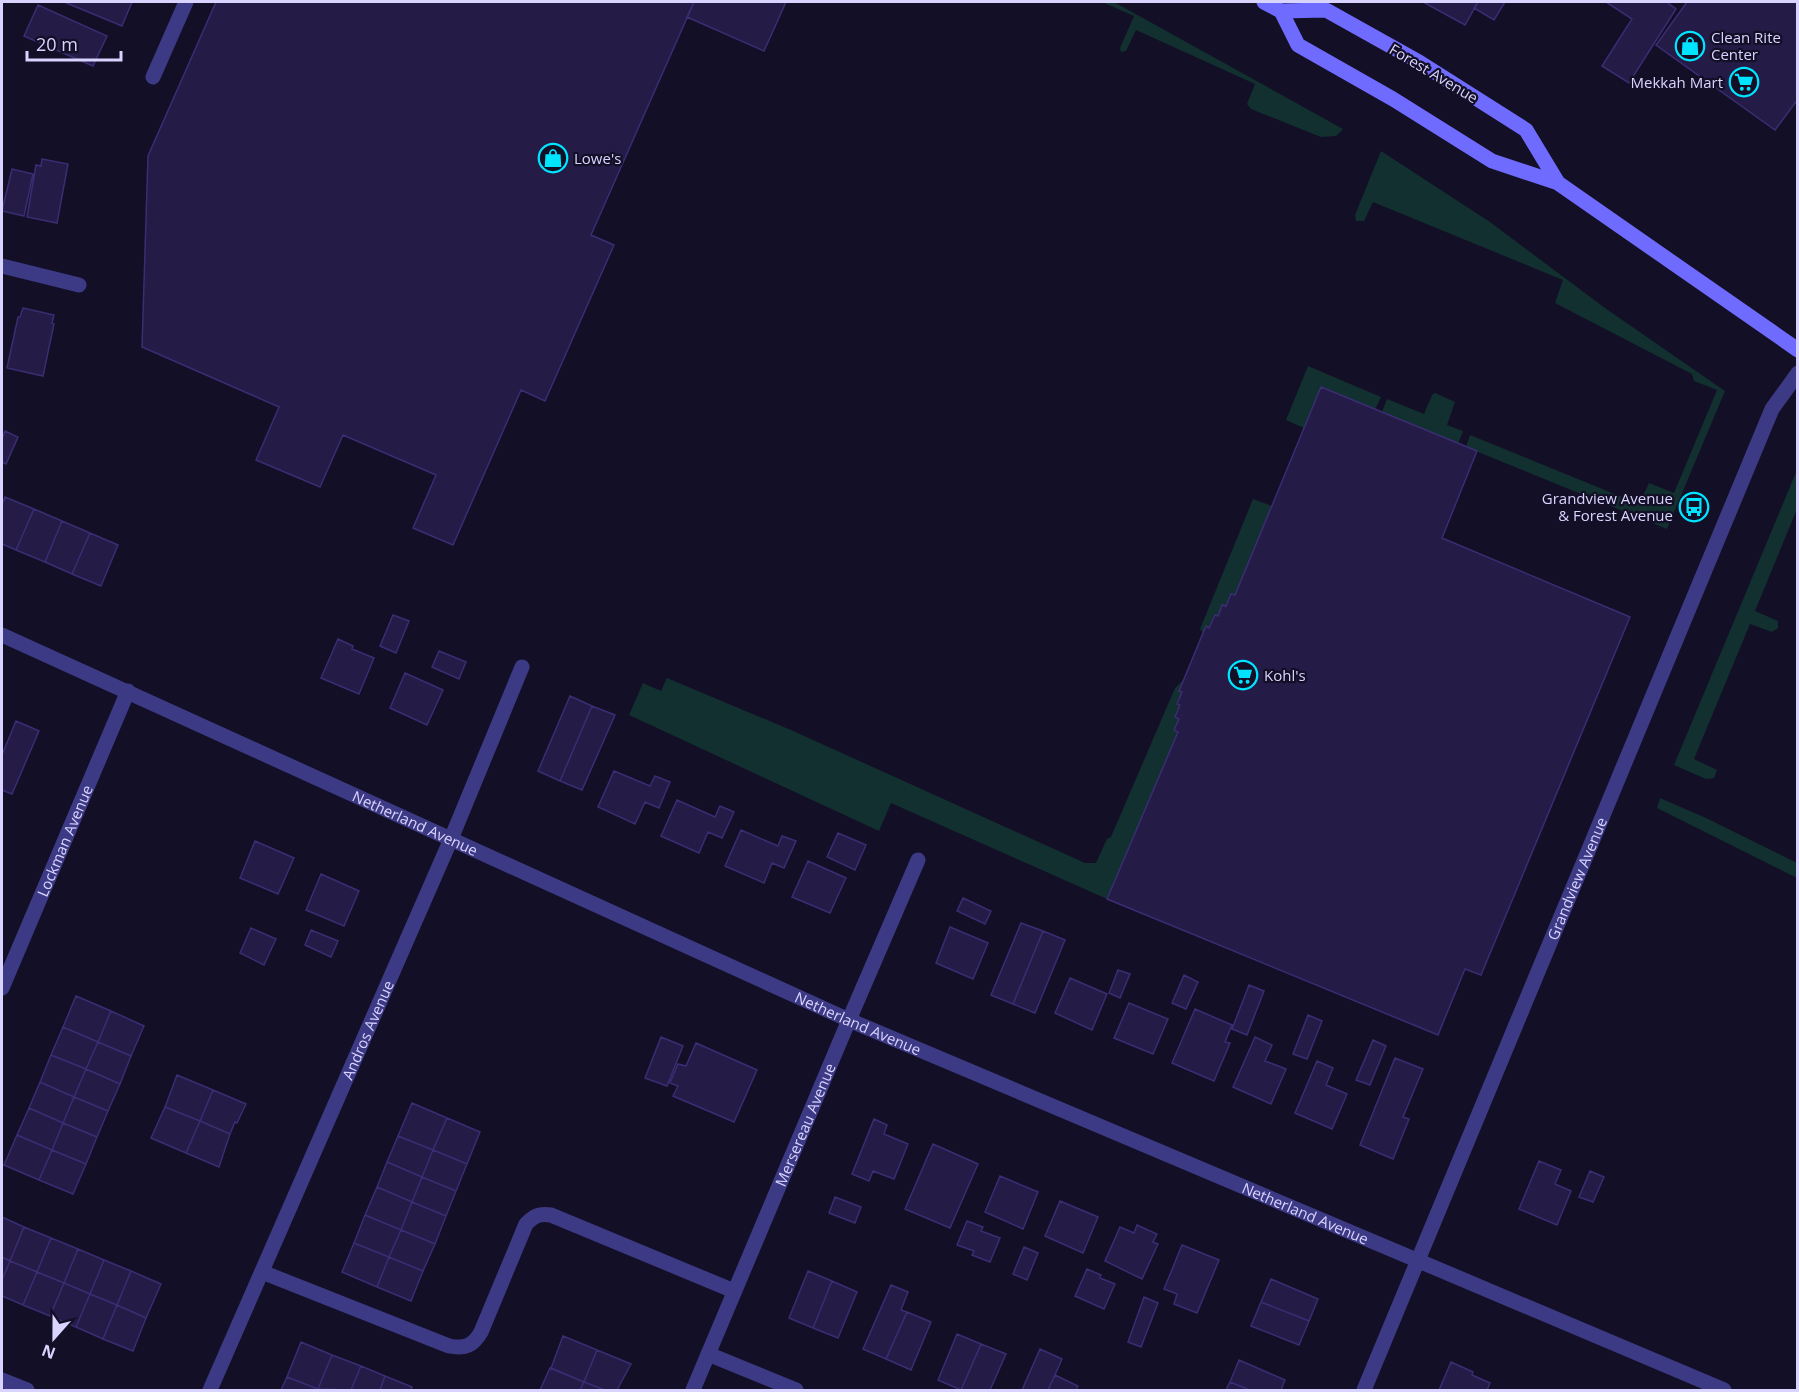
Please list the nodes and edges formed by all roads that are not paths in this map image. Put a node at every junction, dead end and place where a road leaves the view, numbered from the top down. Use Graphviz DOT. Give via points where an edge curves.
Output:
graph roads {
  1 [pos="186,2"];
  2 [pos="1264,2"];
  3 [pos="1281,11"];
  4 [pos="153,77"];
  5 [pos="1558,183"];
  6 [pos="2,266"];
  7 [pos="79,285"];
  8 [pos="1797,350"];
  9 [pos="1797,372"];
  10 [pos="2,635"];
  11 [pos="522,667"];
  12 [pos="128,691"];
  13 [pos="451,839"];
  14 [pos="918,860"];
  15 [pos="2,988"];
  16 [pos="849,1020"];
  17 [pos="1419,1262"];
  18 [pos="262,1272"];
  19 [pos="734,1291"];
  20 [pos="708,1354"];
  21 [pos="2,1380"];
  22 [pos="27,1390"];
  23 [pos="210,1390"];
  24 [pos="693,1390"];
  25 [pos="796,1390"];
  26 [pos="1364,1390"];
  27 [pos="1724,1390"];
  1 -- 4 [label="street"];
  2 -- 3 [label="main road, Forest Avenue"];
  3 -- 5 [label="main road, Forest Avenue" via="1298,45 1492,161"];
  3 -- 5 [label="main road, Forest Avenue" via="1326,10 1419,62 1526,130"];
  5 -- 8 [label="main road, Forest Avenue"];
  6 -- 7 [label="street"];
  9 -- 17 [label="street, Grandview Avenue" via="1772,409"];
  10 -- 12 [label="street, Netherland Avenue"];
  11 -- 13 [label="street, Andros Avenue"];
  12 -- 13 [label="street, Netherland Avenue"];
  12 -- 15 [label="street, Lockman Avenue"];
  13 -- 16 [label="street, Netherland Avenue"];
  13 -- 18 [label="street, Andros Avenue"];
  14 -- 16 [label="street, Mersereau Avenue"];
  16 -- 17 [label="street, Netherland Avenue"];
  16 -- 19 [label="street, Mersereau Avenue"];
  17 -- 26 [label="street, Grandview Avenue"];
  17 -- 27 [label="street, Netherland Avenue"];
  18 -- 19 [label="street" via="449,1346 468,1347 481,1332 526,1224 542,1213"];
  18 -- 23 [label="street, Andros Avenue"];
  19 -- 20 [label="street, Mersereau Avenue"];
  20 -- 24 [label="street, Mersereau Avenue"];
  20 -- 25 [label="street"];
  21 -- 22 [label="street"];
}
